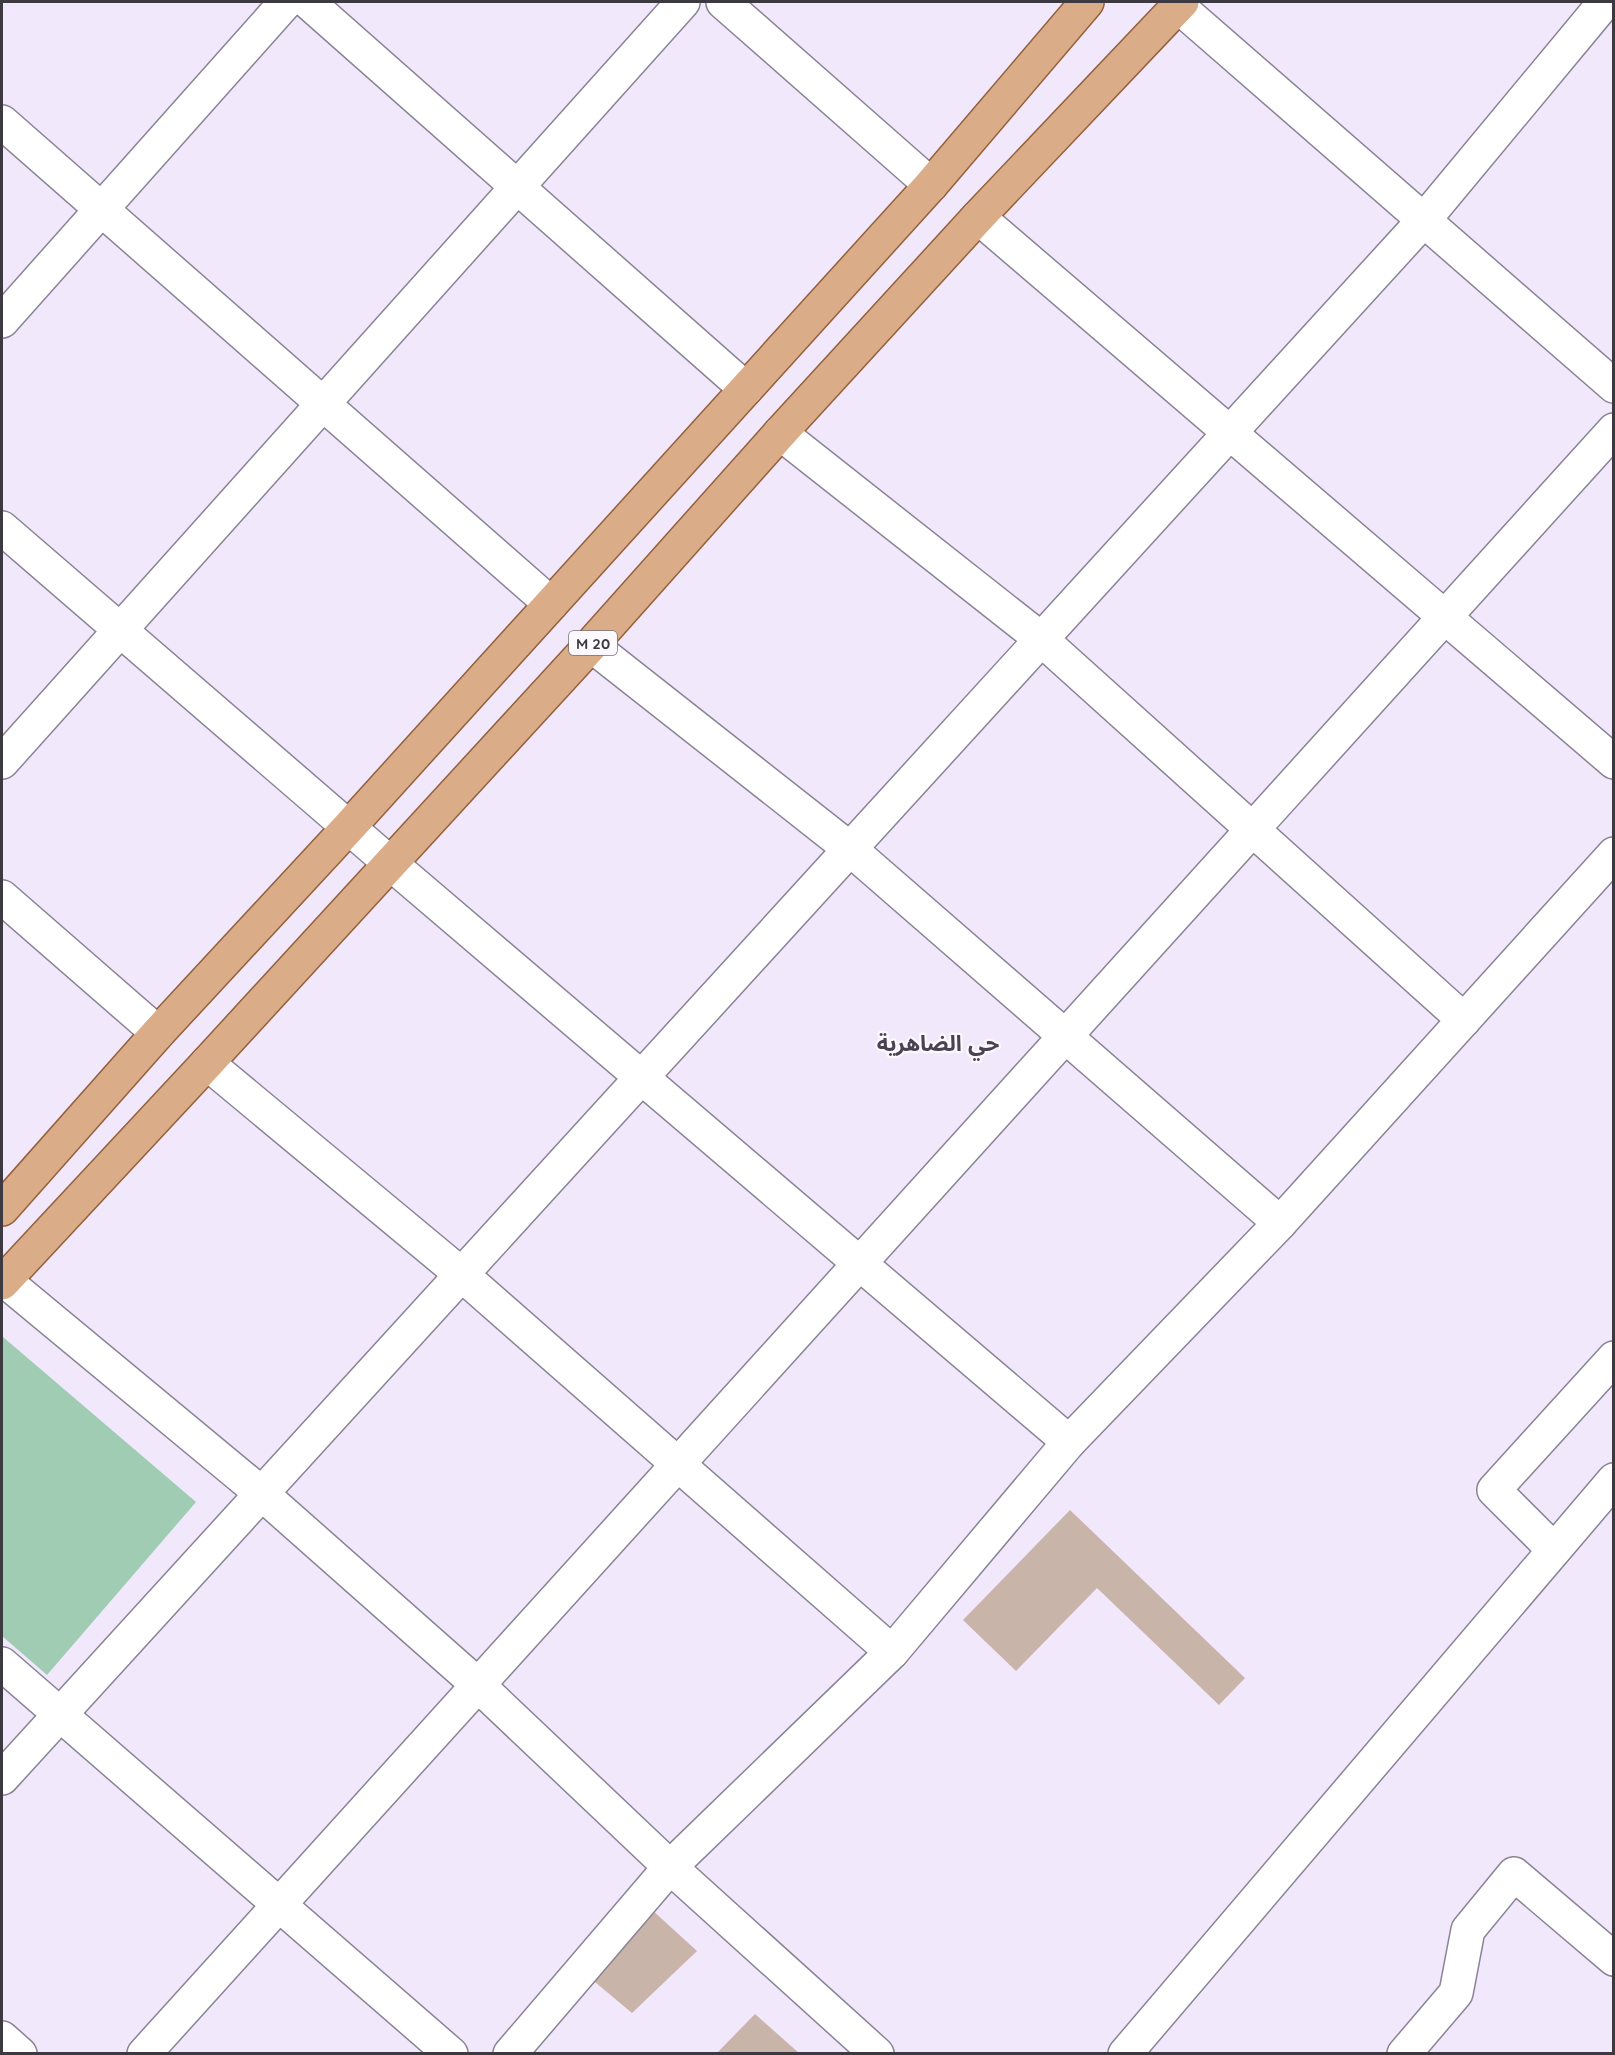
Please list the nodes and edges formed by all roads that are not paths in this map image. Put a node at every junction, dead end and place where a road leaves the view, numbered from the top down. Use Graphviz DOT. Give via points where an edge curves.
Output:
graph roads {
  1 [pos="286,2"];
  2 [pos="308,2"];
  3 [pos="683,2"];
  4 [pos="723,2"];
  5 [pos="1087,2"];
  6 [pos="1605,2"];
  7 [pos="1180,4"];
  8 [pos="2,122"];
  9 [pos="931,185"];
  10 [pos="517,187"];
  11 [pos="100,210"];
  12 [pos="978,217"];
  13 [pos="1424,220"];
  14 [pos="2,321"];
  15 [pos="1614,386"];
  16 [pos="746,389"];
  17 [pos="322,404"];
  18 [pos="1614,430"];
  19 [pos="780,433"];
  20 [pos="1230,433"];
  21 [pos="2,528"];
  22 [pos="551,604"];
  23 [pos="1444,617"];
  24 [pos="120,630"];
  25 [pos="1041,639"];
  26 [pos="591,645"];
  27 [pos="2,762"];
  28 [pos="1614,762"];
  29 [pos="349,827"];
  30 [pos="1252,829"];
  31 [pos="850,849"];
  32 [pos="1614,854"];
  33 [pos="390,863"];
  34 [pos="2,897"];
  35 [pos="1464,1020"];
  36 [pos="158,1033"];
  37 [pos="1065,1036"];
  38 [pos="207,1063"];
  39 [pos="641,1078"];
  40 [pos="2,1209"];
  41 [pos="1280,1224"];
  42 [pos="859,1263"];
  43 [pos="461,1274"];
  44 [pos="3,1282"];
  45 [pos="1614,1358"];
  46 [pos="1069,1443"];
  47 [pos="678,1464"];
  48 [pos="1614,1480"];
  49 [pos="261,1493"];
  50 [pos="1554,1550"];
  51 [pos="892,1653"];
  52 [pos="2,1664"];
  53 [pos="478,1685"];
  54 [pos="60,1714"];
  55 [pos="2,1778"];
  56 [pos="670,1867"];
  57 [pos="279,1904"];
  58 [pos="1614,1959"];
  59 [pos="2,2038"];
  60 [pos="20,2054"];
  61 [pos="144,2054"];
  62 [pos="451,2054"];
  63 [pos="510,2054"];
  64 [pos="877,2054"];
  65 [pos="1125,2054"];
  66 [pos="1404,2054"];
  1 -- 11 [label="street"];
  2 -- 10 [label="street"];
  3 -- 10 [label="street"];
  4 -- 9 [label="street"];
  5 -- 9 [label="main road"];
  6 -- 13 [label="street"];
  7 -- 12 [label="main road, M 20"];
  7 -- 13 [label="street"];
  8 -- 11 [label="street"];
  9 -- 16 [label="main road"];
  10 -- 16 [label="street"];
  10 -- 17 [label="street"];
  11 -- 14 [label="street"];
  11 -- 17 [label="street"];
  12 -- 19 [label="main road, M 20"];
  12 -- 20 [label="street"];
  13 -- 15 [label="street"];
  13 -- 20 [label="street"];
  16 -- 22 [label="main road"];
  17 -- 22 [label="street"];
  17 -- 24 [label="street"];
  18 -- 23 [label="street"];
  19 -- 25 [label="street"];
  19 -- 26 [label="main road, M 20"];
  20 -- 23 [label="street"];
  20 -- 25 [label="street"];
  21 -- 24 [label="street"];
  22 -- 29 [label="main road"];
  23 -- 28 [label="street"];
  23 -- 30 [label="street"];
  24 -- 27 [label="street"];
  24 -- 29 [label="street"];
  25 -- 30 [label="street"];
  25 -- 31 [label="street"];
  26 -- 31 [label="street"];
  26 -- 33 [label="main road, M 20"];
  29 -- 33 [label="street"];
  29 -- 36 [label="main road"];
  30 -- 35 [label="street"];
  30 -- 37 [label="street"];
  31 -- 37 [label="street"];
  31 -- 39 [label="street"];
  32 -- 35 [label="street"];
  33 -- 38 [label="main road, M 20"];
  33 -- 39 [label="street"];
  34 -- 36 [label="street"];
  35 -- 41 [label="street"];
  36 -- 40 [label="main road"];
  37 -- 41 [label="street"];
  37 -- 42 [label="street"];
  38 -- 43 [label="street"];
  38 -- 44 [label="main road, M 20"];
  39 -- 42 [label="street"];
  39 -- 43 [label="street"];
  41 -- 46 [label="street"];
  42 -- 46 [label="street"];
  42 -- 47 [label="street"];
  43 -- 47 [label="street"];
  43 -- 49 [label="street"];
  44 -- 49 [label="street"];
  45 -- 50 [label="street" via="1494,1490"];
  46 -- 51 [label="street"];
  47 -- 51 [label="street"];
  47 -- 53 [label="street"];
  48 -- 50 [label="street"];
  49 -- 53 [label="street"];
  49 -- 54 [label="street"];
  50 -- 65 [label="street"];
  51 -- 56 [label="street"];
  52 -- 54 [label="street"];
  53 -- 56 [label="street"];
  53 -- 57 [label="street"];
  54 -- 55 [label="street"];
  54 -- 57 [label="street"];
  56 -- 63 [label="street"];
  56 -- 64 [label="street"];
  57 -- 61 [label="street"];
  57 -- 62 [label="street"];
  58 -- 66 [label="street" via="1514,1874 1468,1930 1456,1993"];
  59 -- 60 [label="street"];
}
